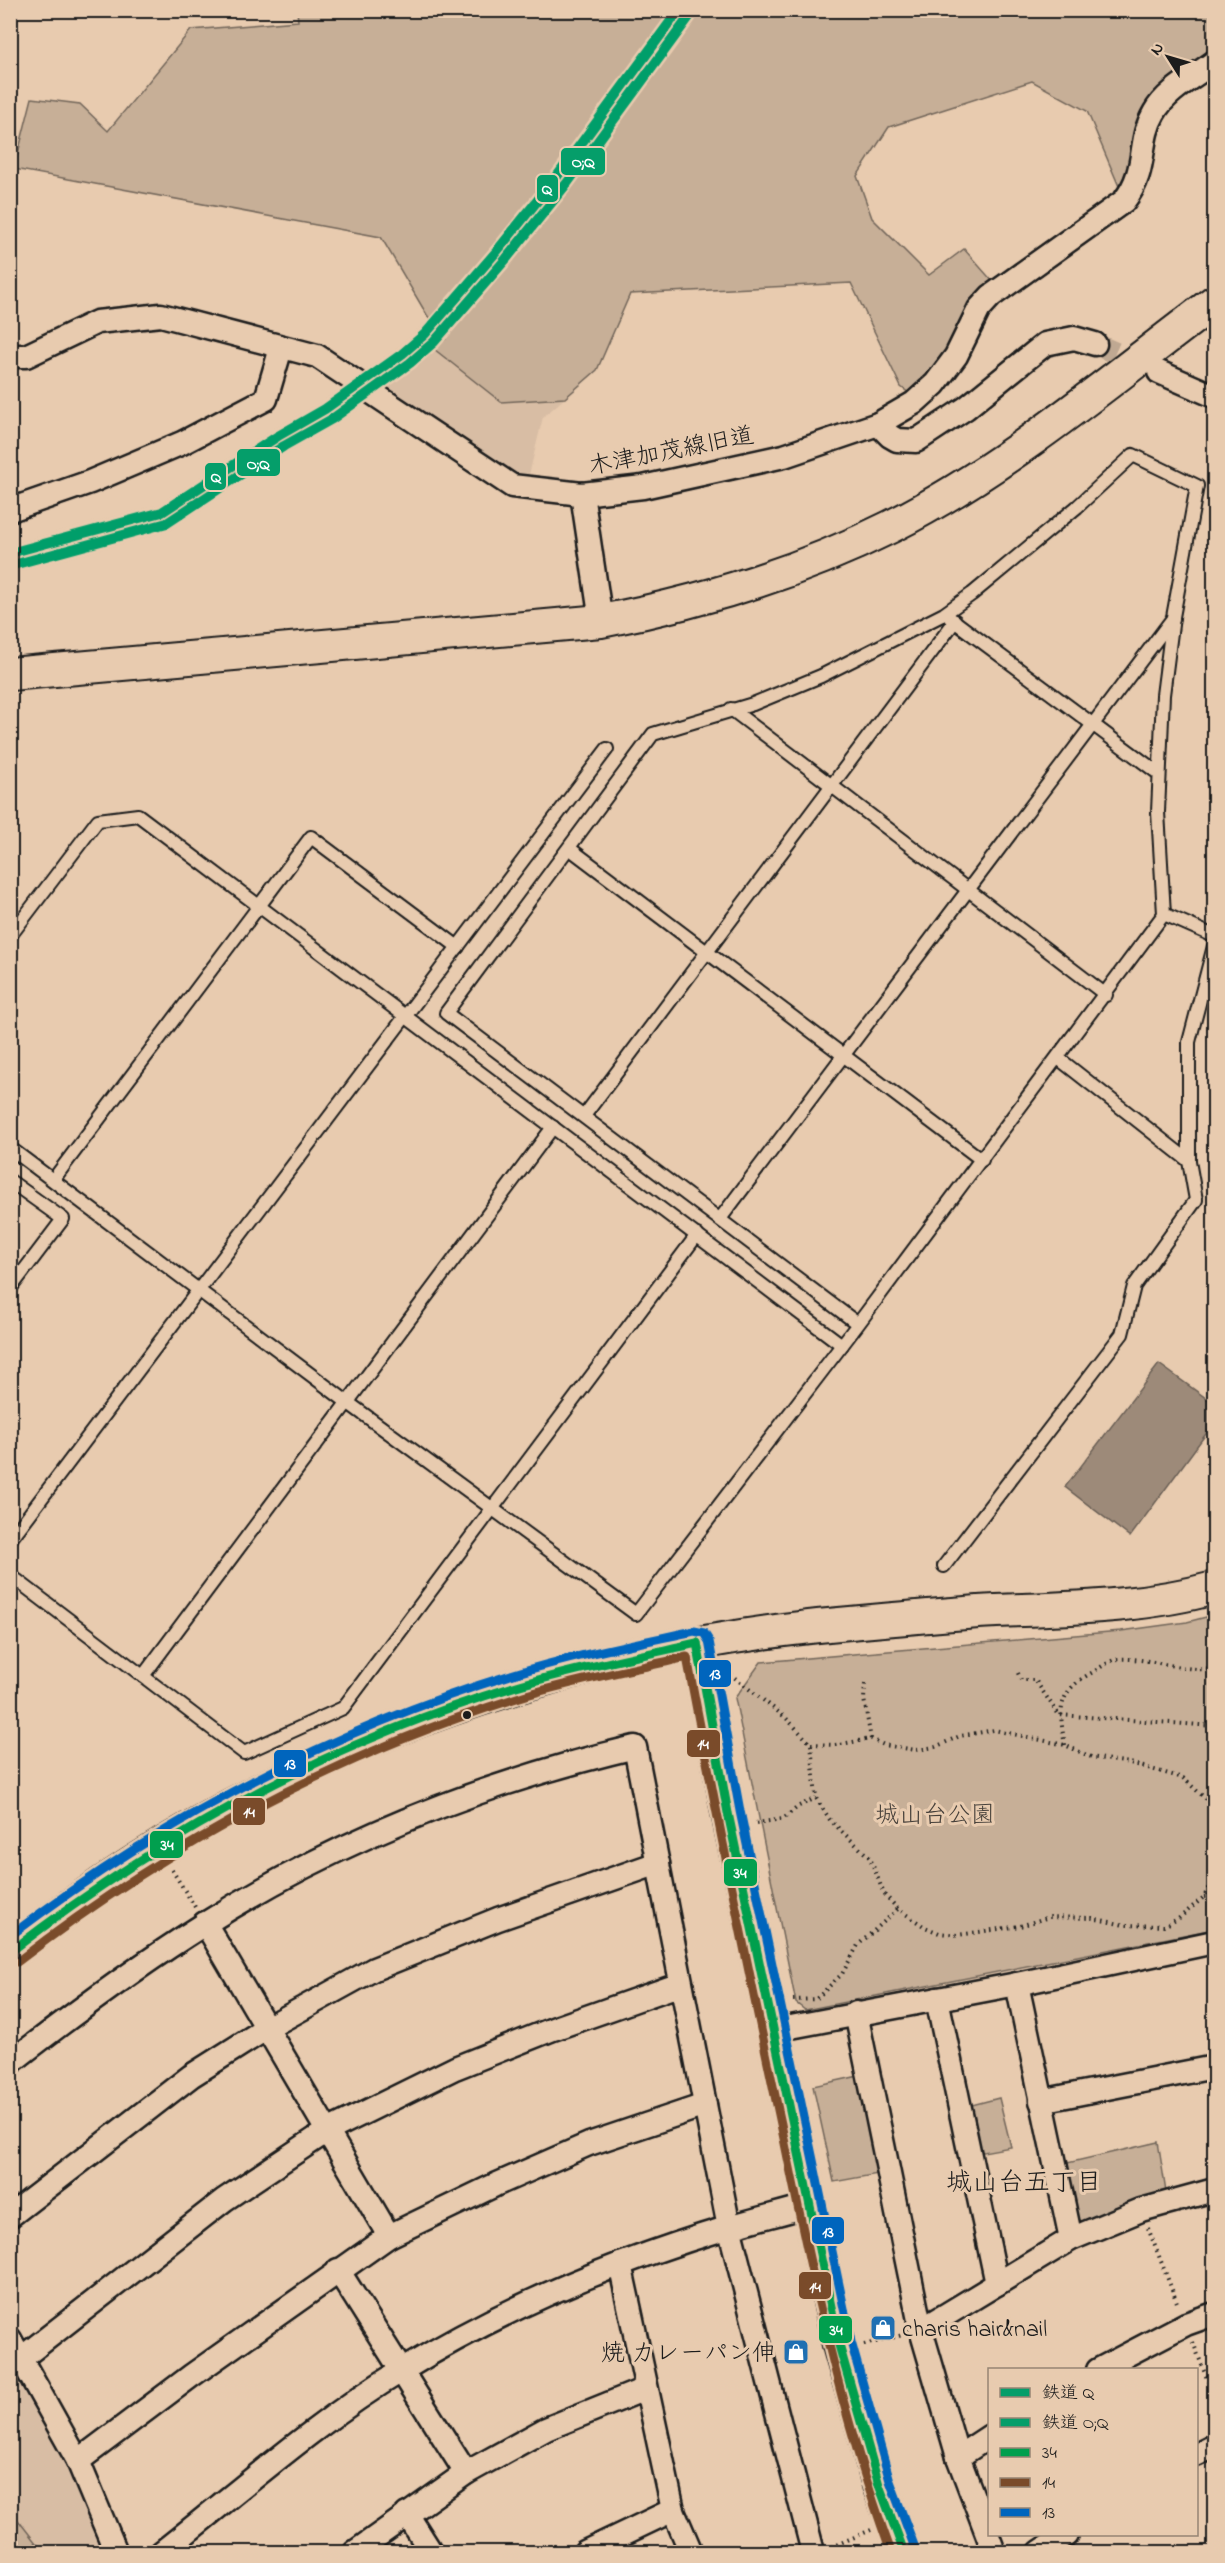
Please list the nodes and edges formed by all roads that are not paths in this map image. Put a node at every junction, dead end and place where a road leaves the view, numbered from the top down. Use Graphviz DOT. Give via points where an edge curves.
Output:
graph roads {
  1 [pos="1215,62"];
  2 [pos="1215,302"];
  3 [pos="1095,344"];
  4 [pos="281,348"];
  5 [pos="10,356"];
  6 [pos="1159,372"];
  7 [pos="1215,396"];
  8 [pos="878,424"];
  9 [pos="582,495"];
  10 [pos="10,510"];
  11 [pos="944,614"];
  12 [pos="1173,617"];
  13 [pos="601,621"];
  14 [pos="955,621"];
  15 [pos="10,674"];
  16 [pos="731,709"];
  17 [pos="1092,725"];
  18 [pos="607,749"];
  19 [pos="1158,774"];
  20 [pos="831,787"];
  21 [pos="568,848"];
  22 [pos="967,890"];
  23 [pos="259,906"];
  24 [pos="1164,914"];
  25 [pos="10,936"];
  26 [pos="1215,936"];
  27 [pos="1215,946"];
  28 [pos="458,947"];
  29 [pos="706,952"];
  30 [pos="1106,995"];
  31 [pos="406,1016"];
  32 [pos="844,1055"];
  33 [pos="1058,1058"];
  34 [pos="584,1116"];
  35 [pos="553,1127"];
  36 [pos="10,1148"];
  37 [pos="982,1160"];
  38 [pos="1189,1161"];
  39 [pos="53,1180"];
  40 [pos="10,1181"];
  41 [pos="720,1219"];
  42 [pos="697,1235"];
  43 [pos="10,1288"];
  44 [pos="200,1290"];
  45 [pos="858,1324"];
  46 [pos="842,1345"];
  47 [pos="347,1402"];
  48 [pos="491,1508"];
  49 [pos="10,1540"];
  50 [pos="944,1566"];
  51 [pos="10,1575"];
  52 [pos="1215,1588"];
  53 [pos="697,1643"];
  54 [pos="143,1676"];
  55 [pos="658,1863"];
  56 [pos="205,1923"];
  57 [pos="1215,1942"];
  58 [pos="10,1952"];
  59 [pos="681,1984"];
  60 [pos="1017,1984"];
  61 [pos="937,1999"];
  62 [pos="856,2013"];
  63 [pos="267,2028"];
  64 [pos="775,2030"];
  65 [pos="10,2063"];
  66 [pos="1215,2067"];
  67 [pos="1041,2101"];
  68 [pos="705,2105"];
  69 [pos="327,2131"];
  70 [pos="1215,2190"];
  71 [pos="809,2205"];
  72 [pos="10,2216"];
  73 [pos="729,2227"];
  74 [pos="389,2236"];
  75 [pos="1071,2239"];
  76 [pos="620,2264"];
  77 [pos="338,2270"];
  78 [pos="997,2284"];
  79 [pos="1215,2314"];
  80 [pos="921,2330"];
  81 [pos="17,2348"];
  82 [pos="1102,2368"];
  83 [pos="401,2371"];
  84 [pos="645,2390"];
  85 [pos="988,2437"];
  86 [pos="1215,2446"];
  87 [pos="1198,2454"];
  88 [pos="958,2457"];
  89 [pos="78,2461"];
  90 [pos="466,2474"];
  91 [pos="673,2510"];
  92 [pos="407,2514"];
  93 [pos="1066,2536"];
  94 [pos="820,2551"];
  95 [pos="116,2553"];
  96 [pos="162,2553"];
  97 [pos="355,2553"];
  98 [pos="431,2553"];
  99 [pos="585,2553"];
  100 [pos="691,2553"];
  101 [pos="904,2553"];
  102 [pos="994,2553"];
  103 [pos="1040,2553"];
  1 -- 8 [label="street, 木津加茂線旧道" via="1165,98 1153,114 1139,174 1124,201 991,296 979,309 956,356 935,384 914,403"];
  2 -- 13 [label="street" via="1029,440 955,491 891,527 748,586"];
  3 -- 8 [label="street" via="1074,338 1045,344 966,408 916,441 897,440"];
  4 -- 5 [label="street, 木津加茂線旧道" via="161,315 97,322 26,356"];
  4 -- 9 [label="street, 木津加茂線旧道" via="317,356 512,486"];
  4 -- 10 [label="street" via="266,399 182,443"];
  6 -- 7 [label="street"];
  8 -- 9 [label="street, 木津加茂線旧道" via="784,456 643,487"];
  9 -- 13 [label="street"];
  11 -- 12 [label="lane" via="1034,543 1133,455 1197,486"];
  11 -- 14 [label="lane"];
  11 -- 16 [label="lane" via="821,676"];
  12 -- 17 [label="lane"];
  12 -- 19 [label="lane"];
  13 -- 15 [label="street"];
  14 -- 17 [label="lane"];
  14 -- 20 [label="lane"];
  16 -- 20 [label="lane"];
  16 -- 21 [label="lane" via="653,734"];
  17 -- 19 [label="lane"];
  17 -- 22 [label="lane"];
  18 -- 28 [label="lane"];
  19 -- 24 [label="lane"];
  20 -- 22 [label="lane"];
  20 -- 29 [label="lane"];
  21 -- 29 [label="lane"];
  21 -- 34 [label="lane" via="446,1013"];
  22 -- 30 [label="lane"];
  22 -- 32 [label="lane"];
  23 -- 25 [label="lane" via="138,815 98,820"];
  23 -- 28 [label="lane" via="311,837"];
  23 -- 31 [label="lane"];
  23 -- 39 [label="lane"];
  24 -- 26 [label="lane"];
  24 -- 30 [label="lane"];
  27 -- 38 [label="lane" via="1189,1042"];
  28 -- 31 [label="lane"];
  29 -- 32 [label="lane"];
  29 -- 34 [label="lane"];
  30 -- 33 [label="lane"];
  31 -- 35 [label="lane"];
  31 -- 44 [label="lane"];
  32 -- 37 [label="lane"];
  32 -- 41 [label="lane"];
  33 -- 37 [label="lane"];
  33 -- 38 [label="lane"];
  34 -- 41 [label="lane"];
  35 -- 42 [label="lane"];
  35 -- 47 [label="lane"];
  36 -- 39 [label="lane"];
  37 -- 45 [label="lane"];
  38 -- 50 [label="lane" via="1196,1200 1134,1286 1122,1334"];
  39 -- 44 [label="lane"];
  40 -- 43 [label="lane" via="63,1219"];
  41 -- 45 [label="lane"];
  42 -- 46 [label="lane"];
  42 -- 48 [label="lane"];
  44 -- 47 [label="lane"];
  44 -- 49 [label="lane"];
  45 -- 46 [label="lane"];
  46 -- 48 [label="lane" via="636,1614"];
  47 -- 48 [label="lane"];
  47 -- 54 [label="lane"];
  48 -- 54 [label="lane" via="343,1708 244,1753"];
  51 -- 54 [label="lane"];
  52 -- 53 [label="street" via="1184,1596 855,1623"];
  53 -- 58 [label="street" via="496,1693 413,1723 276,1782 158,1849"];
  53 -- 64 [label="street" via="728,1813"];
  55 -- 56 [label="street" via="635,1747 549,1769 366,1837"];
  55 -- 59 [label="street"];
  55 -- 63 [label="street" via="498,1919 374,1969"];
  56 -- 63 [label="street"];
  56 -- 65 [label="street" via="119,1980"];
  57 -- 60 [label="street"];
  59 -- 68 [label="street"];
  59 -- 69 [label="street" via="455,2068"];
  60 -- 61 [label="street"];
  60 -- 67 [label="street"];
  61 -- 62 [label="street"];
  61 -- 78 [label="street"];
  62 -- 64 [label="street"];
  62 -- 80 [label="street"];
  63 -- 69 [label="street"];
  63 -- 72 [label="street" via="191,2076"];
  64 -- 71 [label="street"];
  66 -- 67 [label="street"];
  67 -- 75 [label="street"];
  68 -- 73 [label="street"];
  68 -- 74 [label="street" via="589,2144"];
  69 -- 74 [label="street"];
  69 -- 81 [label="street"];
  70 -- 75 [label="street" via="1141,2210"];
  71 -- 73 [label="street"];
  71 -- 101 [label="street" via="839,2346 879,2485"];
  73 -- 76 [label="street"];
  73 -- 94 [label="street"];
  74 -- 77 [label="street"];
  75 -- 78 [label="street"];
  76 -- 83 [label="street" via="512,2312"];
  76 -- 84 [label="street"];
  77 -- 83 [label="street"];
  77 -- 89 [label="street"];
  78 -- 80 [label="street"];
  79 -- 82 [label="street"];
  80 -- 88 [label="street"];
  81 -- 89 [label="street"];
  83 -- 90 [label="street"];
  83 -- 96 [label="street" via="339,2413"];
  84 -- 90 [label="street" via="546,2430"];
  84 -- 91 [label="street"];
  85 -- 88 [label="street"];
  86 -- 87 [label="street"];
  88 -- 102 [label="street"];
  89 -- 95 [label="street"];
  90 -- 92 [label="street"];
  91 -- 99 [label="street"];
  91 -- 100 [label="street"];
  92 -- 97 [label="street"];
  92 -- 98 [label="street"];
  93 -- 103 [label="street"];
}
